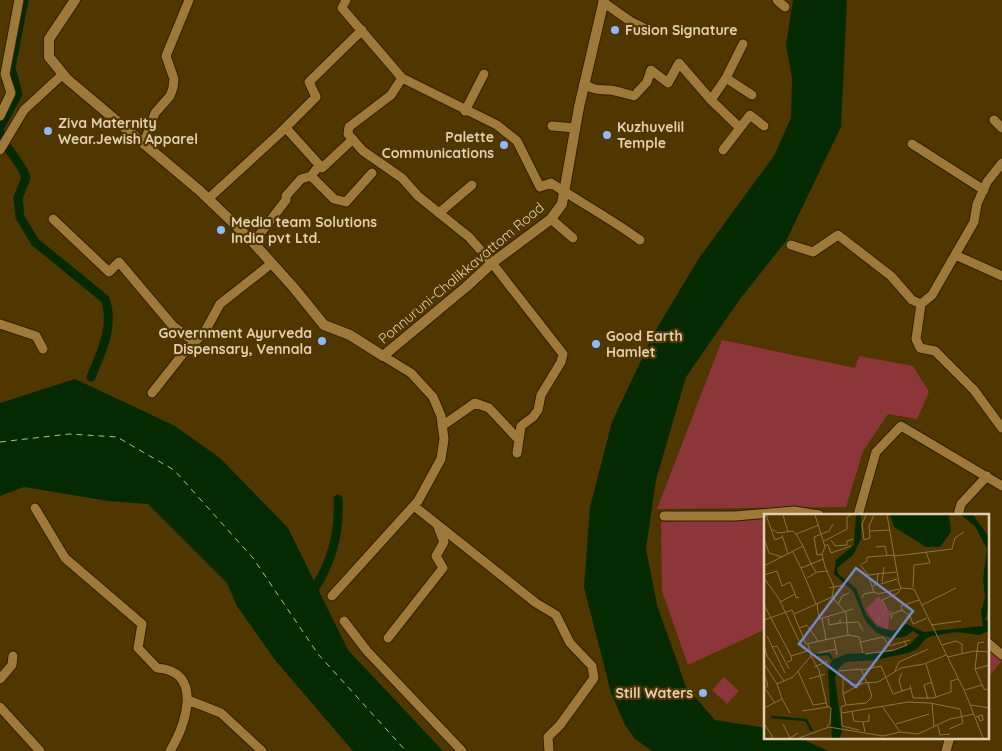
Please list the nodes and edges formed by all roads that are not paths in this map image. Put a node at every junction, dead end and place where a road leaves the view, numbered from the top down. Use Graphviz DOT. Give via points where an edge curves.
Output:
graph roads {
  1 [pos="19,0"];
  2 [pos="75,0"];
  3 [pos="189,0"];
  4 [pos="346,0"];
  5 [pos="777,0"];
  6 [pos="603,1"];
  7 [pos="785,7"];
  8 [pos="362,30"];
  9 [pos="648,30"];
  10 [pos="743,44"];
  11 [pos="63,74"];
  12 [pos="484,74"];
  13 [pos="402,78"];
  14 [pos="726,78"];
  15 [pos="584,84"];
  16 [pos="752,95"];
  17 [pos="711,100"];
  18 [pos="465,111"];
  19 [pos="0,116"];
  20 [pos="994,120"];
  21 [pos="552,126"];
  22 [pos="764,126"];
  23 [pos="286,128"];
  24 [pos="575,128"];
  25 [pos="740,128"];
  26 [pos="1002,128"];
  27 [pos="353,139"];
  28 [pos="144,144"];
  29 [pos="912,144"];
  30 [pos="0,150"];
  31 [pos="723,150"];
  32 [pos="1002,163"];
  33 [pos="322,168"];
  34 [pos="372,173"];
  35 [pos="311,176"];
  36 [pos="472,186"];
  37 [pos="984,190"];
  38 [pos="564,193"];
  39 [pos="208,199"];
  40 [pos="440,213"];
  41 [pos="53,219"];
  42 [pos="551,219"];
  43 [pos="573,238"];
  44 [pos="640,240"];
  45 [pos="254,243"];
  46 [pos="791,245"];
  47 [pos="955,255"];
  48 [pos="492,263"];
  49 [pos="272,264"];
  50 [pos="1002,276"];
  51 [pos="921,304"];
  52 [pos="0,324"];
  53 [pos="195,342"];
  54 [pos="43,349"];
  55 [pos="383,356"];
  56 [pos="152,393"];
  57 [pos="442,426"];
  58 [pos="1002,428"];
  59 [pos="518,439"];
  60 [pos="517,453"];
  61 [pos="987,476"];
  62 [pos="1002,486"];
  63 [pos="414,506"];
  64 [pos="35,508"];
  65 [pos="813,514"];
  66 [pos="858,514"];
  67 [pos="958,514"];
  68 [pos="664,516"];
  69 [pos="437,524"];
  70 [pos="332,596"];
  71 [pos="344,621"];
  72 [pos="388,638"];
  73 [pos="990,645"];
  74 [pos="1002,655"];
  75 [pos="13,656"];
  76 [pos="0,679"];
  77 [pos="188,700"];
  78 [pos="0,707"];
  79 [pos="950,738"];
  80 [pos="40,751"];
  81 [pos="170,751"];
  82 [pos="262,751"];
  83 [pos="462,751"];
  84 [pos="549,751"];
  85 [pos="946,751"];
  1 -- 19 [label="street" via="5,74 11,93"];
  2 -- 11 [label="street, Ponnuruni-Chalikkavattom Road" via="49,39 49,57"];
  3 -- 28 [label="street" via="166,56 174,79 173,88 155,113"];
  4 -- 8 [label="street" via="342,8"];
  5 -- 7 [label="street"];
  6 -- 9 [label="street"];
  6 -- 15 [label="street, Ponnuruni-Chalikkavattom Road"];
  8 -- 13 [label="street"];
  8 -- 23 [label="street" via="309,82 316,96"];
  10 -- 14 [label="street"];
  11 -- 28 [label="street, Ponnuruni-Chalikkavattom Road"];
  11 -- 30 [label="street" via="24,110"];
  12 -- 18 [label="street"];
  13 -- 18 [label="street"];
  13 -- 27 [label="street" via="390,95 349,127 348,134"];
  14 -- 16 [label="street"];
  14 -- 17 [label="street"];
  15 -- 17 [label="street" via="604,92 608,90 634,96 647,82 651,70 668,83 679,63"];
  15 -- 24 [label="street, Ponnuruni-Chalikkavattom Road"];
  17 -- 25 [label="street"];
  18 -- 38 [label="street" via="497,126 517,141 540,187 551,183"];
  20 -- 26 [label="street"];
  21 -- 24 [label="street"];
  22 -- 25 [label="street" via="750,115"];
  23 -- 33 [label="street"];
  23 -- 39 [label="street"];
  24 -- 38 [label="street, Ponnuruni-Chalikkavattom Road"];
  25 -- 31 [label="street"];
  27 -- 33 [label="street"];
  27 -- 40 [label="street"];
  28 -- 39 [label="street, Ponnuruni-Chalikkavattom Road"];
  29 -- 37 [label="street"];
  32 -- 37 [label="street"];
  33 -- 35 [label="street" via="318,167"];
  34 -- 35 [label="street" via="346,202 334,200"];
  35 -- 45 [label="street" via="301,179 286,196"];
  36 -- 40 [label="street"];
  37 -- 47 [label="street" via="977,204 974,222"];
  38 -- 42 [label="street, Ponnuruni-Chalikkavattom Road" via="562,204"];
  38 -- 44 [label="street" via="601,212"];
  39 -- 45 [label="street, Ponnuruni-Chalikkavattom Road"];
  40 -- 48 [label="street" via="469,237"];
  41 -- 53 [label="street" via="109,272 119,262 173,326"];
  42 -- 43 [label="street"];
  42 -- 48 [label="street, Ponnuruni-Chalikkavattom Road"];
  45 -- 49 [label="street, Ponnuruni-Chalikkavattom Road"];
  46 -- 51 [label="street" via="813,252 838,235 891,276 912,300"];
  47 -- 50 [label="street"];
  47 -- 51 [label="street" via="932,295"];
  48 -- 55 [label="street, Ponnuruni-Chalikkavattom Road"];
  48 -- 59 [label="street" via="563,354 562,362 541,395 538,410 521,426"];
  49 -- 53 [label="street" via="220,304 204,333"];
  49 -- 55 [label="street, Ponnuruni-Chalikkavattom Road" via="324,325 350,335"];
  51 -- 58 [label="street" via="916,339 920,348 935,351 974,390"];
  52 -- 54 [label="street" via="36,336"];
  53 -- 56 [label="street"];
  55 -- 57 [label="street" via="412,373 429,392 441,416"];
  57 -- 59 [label="street" via="475,403 489,408"];
  57 -- 63 [label="street" via="444,439 440,459"];
  59 -- 60 [label="street"];
  61 -- 62 [label="street"];
  61 -- 66 [label="street" via="901,426 876,452"];
  61 -- 67 [label="street" via="961,504"];
  63 -- 69 [label="street"];
  63 -- 70 [label="street"];
  64 -- 77 [label="street" via="65,558 142,624 138,648 157,668 169,669 186,685"];
  65 -- 68 [label="street" via="794,511 736,516"];
  69 -- 72 [label="street" via="444,542 436,556 442,568"];
  69 -- 84 [label="street" via="536,603 556,615 570,643 592,666 594,678 548,737"];
  71 -- 83 [label="street" via="367,651"];
  73 -- 74 [label="street"];
  75 -- 76 [label="street" via="12,665"];
  77 -- 81 [label="street" via="180,736"];
  77 -- 82 [label="street" via="221,712"];
  78 -- 80 [label="street"];
  79 -- 85 [label="street"];
}
